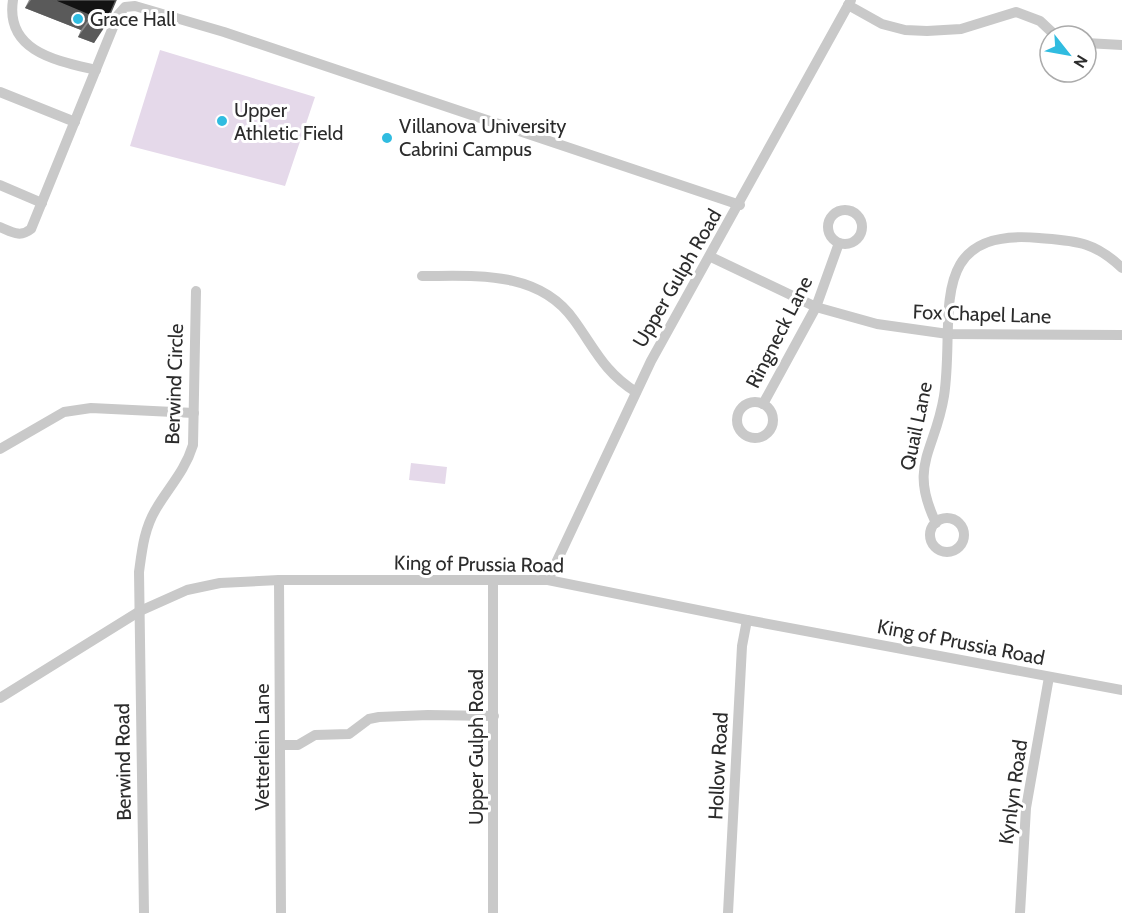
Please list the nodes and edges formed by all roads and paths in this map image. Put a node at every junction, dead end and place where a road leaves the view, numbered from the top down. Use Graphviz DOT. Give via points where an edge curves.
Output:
graph roads {
  1 [pos="13,0"];
  2 [pos="850,3"];
  3 [pos="1043,24"];
  4 [pos="1098,44"];
  5 [pos="1122,45"];
  6 [pos="96,70"];
  7 [pos="0,92"];
  8 [pos="75,122"];
  9 [pos="0,185"];
  10 [pos="42,203"];
  11 [pos="740,205"];
  12 [pos="0,227"];
  13 [pos="839,243"];
  14 [pos="711,256"];
  15 [pos="1122,267"];
  16 [pos="422,276"];
  17 [pos="195,291"];
  18 [pos="816,307"];
  19 [pos="948,334"];
  20 [pos="1122,335"];
  21 [pos="636,392"];
  22 [pos="763,404"];
  23 [pos="194,413"];
  24 [pos="0,449"];
  25 [pos="936,523"];
  26 [pos="279,580"];
  27 [pos="493,580"];
  28 [pos="548,580"];
  29 [pos="140,611"];
  30 [pos="747,621"];
  31 [pos="1049,677"];
  32 [pos="1122,690"];
  33 [pos="0,698"];
  34 [pos="494,716"];
  35 [pos="280,745"];
  36 [pos="144,913"];
  37 [pos="281,913"];
  38 [pos="493,913"];
  39 [pos="728,913"];
  40 [pos="1020,913"];
  1 -- 6 [label="street" via="13,24 28,45 54,61"];
  2 -- 3 [label="street" via="882,24 905,30 975,26 1008,12"];
  2 -- 11 [label="street, Upper Gulph Road"];
  4 -- 5 [label="street"];
  6 -- 8 [label="street"];
  6 -- 11 [label="street" via="118,15 125,7 135,6 224,32"];
  7 -- 8 [label="street"];
  8 -- 10 [label="street"];
  9 -- 10 [label="street"];
  10 -- 12 [label="street" via="32,229 25,234"];
  11 -- 14 [label="street, Upper Gulph Road"];
  13 -- 18 [label="street, Ringneck Lane"];
  14 -- 18 [label="street, Fox Chapel Lane"];
  14 -- 21 [label="street, Upper Gulph Road"];
  15 -- 19 [label="street, Quail Lane" via="1099,248 1081,241 1022,236 992,239 965,256 954,274"];
  16 -- 21 [label="street" via="480,276 526,283 544,291 574,319 610,373"];
  17 -- 23 [label="street, Berwind Circle"];
  18 -- 19 [label="street, Fox Chapel Lane" via="877,324"];
  18 -- 22 [label="street, Ringneck Lane"];
  19 -- 20 [label="street, Fox Chapel Lane"];
  19 -- 25 [label="street, Quail Lane" via="943,402 922,474 925,499"];
  21 -- 28 [label="street, Upper Gulph Road"];
  23 -- 24 [label="street" via="91,408 64,412"];
  23 -- 29 [label="street, Berwind Circle" via="193,445 187,464 145,532 139,572"];
  26 -- 27 [label="street, King of Prussia Road"];
  26 -- 29 [label="street, King of Prussia Road" via="220,583"];
  26 -- 35 [label="street, Vetterlein Lane"];
  27 -- 28 [label="street, King of Prussia Road"];
  27 -- 34 [label="street, Upper Gulph Road"];
  28 -- 30 [label="street, King of Prussia Road"];
  29 -- 33 [label="street, King of Prussia Road"];
  29 -- 36 [label="street, Berwind Road"];
  30 -- 31 [label="street, King of Prussia Road"];
  30 -- 39 [label="street, Hollow Road" via="742,646"];
  31 -- 32 [label="street, King of Prussia Road"];
  31 -- 40 [label="street, Kynlyn Road" via="1026,808"];
  34 -- 35 [label="street" via="379,717 369,719 349,734 315,735 298,745"];
  34 -- 38 [label="street, Upper Gulph Road"];
  35 -- 37 [label="street, Vetterlein Lane"];
}
